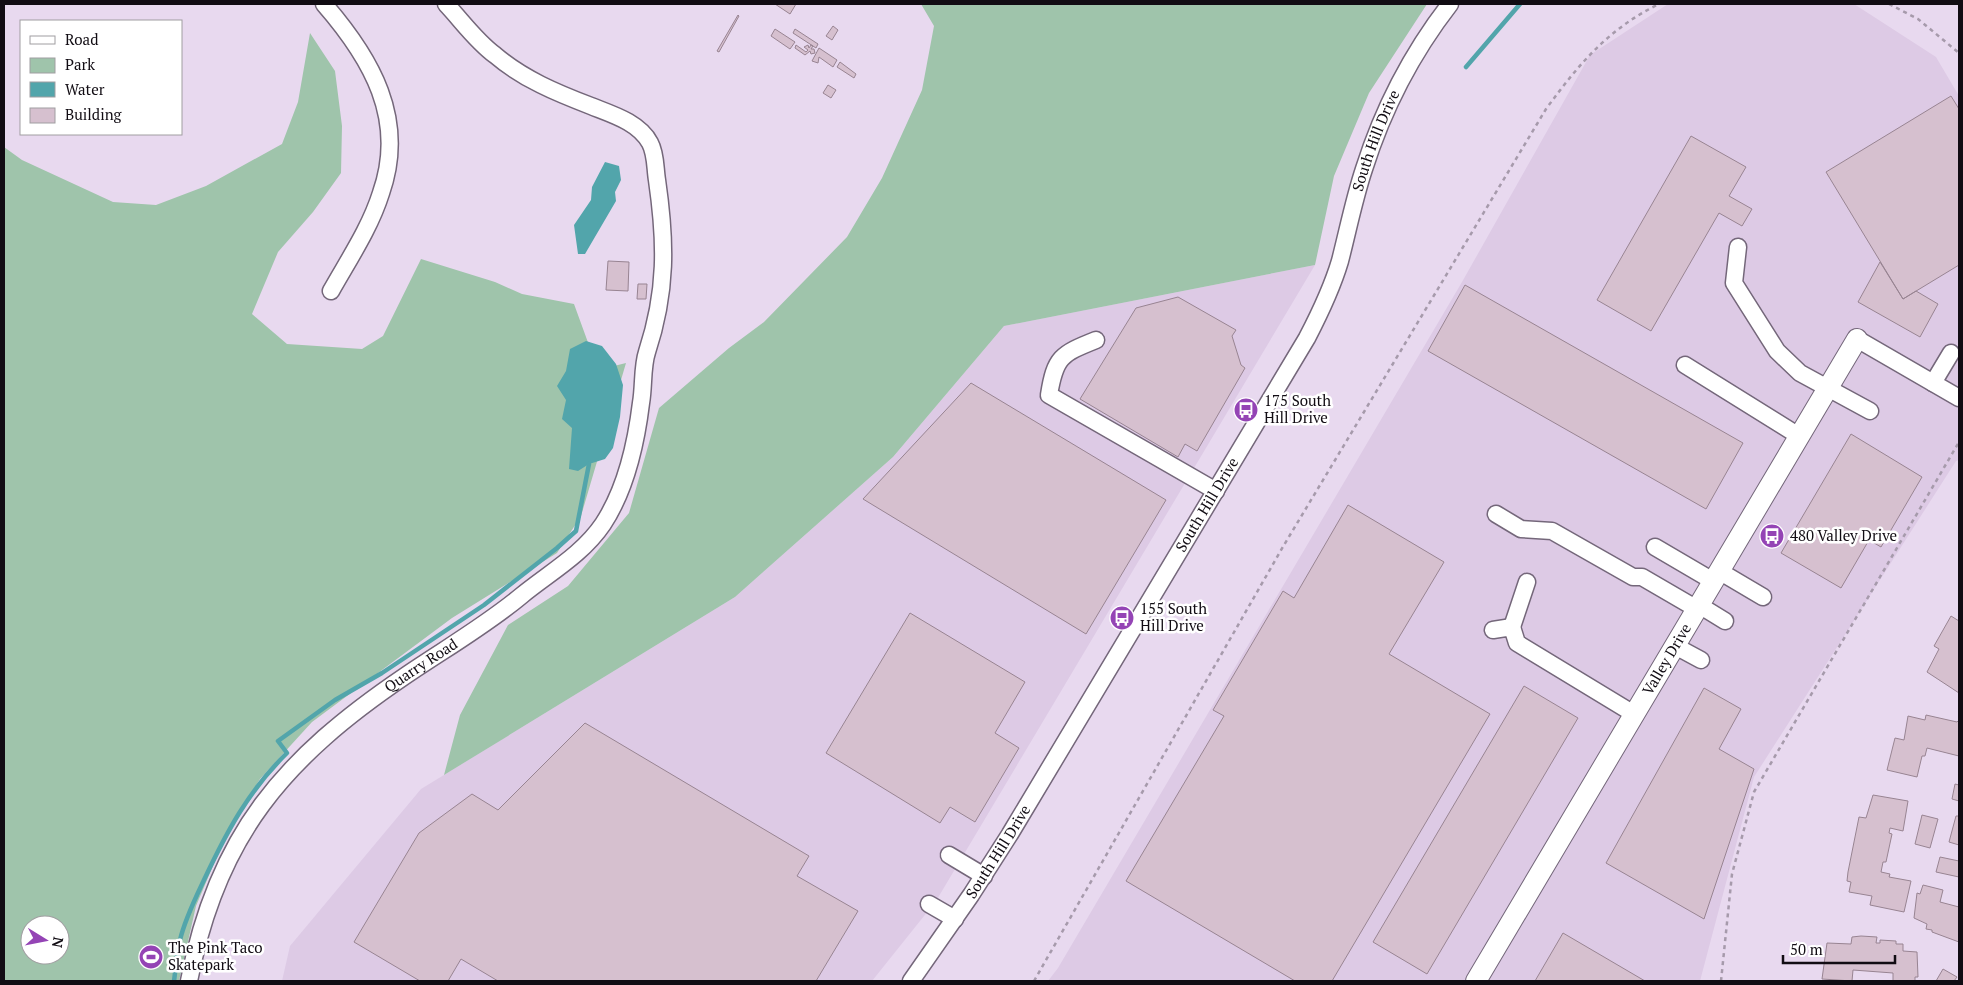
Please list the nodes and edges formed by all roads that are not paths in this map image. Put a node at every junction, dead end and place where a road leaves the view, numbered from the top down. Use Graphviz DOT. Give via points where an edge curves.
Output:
graph roads {
  1 [pos="324,4"];
  2 [pos="446,4"];
  3 [pos="1450,4"];
  4 [pos="1738,247"];
  5 [pos="331,291"];
  6 [pos="1857,339"];
  7 [pos="1096,340"];
  8 [pos="1952,353"];
  9 [pos="1685,365"];
  10 [pos="1934,383"];
  11 [pos="1827,389"];
  12 [pos="1959,398"];
  13 [pos="1870,411"];
  14 [pos="1799,436"];
  15 [pos="1216,491"];
  16 [pos="1496,514"];
  17 [pos="1655,547"];
  18 [pos="1716,576"];
  19 [pos="1527,582"];
  20 [pos="1763,597"];
  21 [pos="1698,607"];
  22 [pos="1725,621"];
  23 [pos="1512,627"];
  24 [pos="1493,630"];
  25 [pos="1675,646"];
  26 [pos="1701,660"];
  27 [pos="1634,714"];
  28 [pos="949,855"];
  29 [pos="984,876"];
  30 [pos="929,904"];
  31 [pos="955,919"];
  32 [pos="189,981"];
  33 [pos="911,981"];
  34 [pos="1476,981"];
  1 -- 5 [label="street" via="357,44 372,69 381,89 389,134 389,158 382,192 369,224"];
  2 -- 32 [label="street, Quarry Road" via="493,54 514,70 561,95 631,124 649,141 654,153 665,260 658,316 645,357 642,402 628,466 613,508 591,541 508,607 349,716 281,779 247,824 224,868 202,927"];
  3 -- 15 [label="street, South Hill Drive" via="1410,64 1381,122 1359,184 1339,263 1315,323"];
  4 -- 11 [label="street" via="1734,283 1755,320 1777,351 1800,373"];
  6 -- 10 [label="street"];
  6 -- 11 [label="main road, Valley Drive"];
  7 -- 15 [label="street" via="1068,351 1053,369 1049,395"];
  8 -- 10 [label="street"];
  9 -- 14 [label="street"];
  10 -- 12 [label="street"];
  11 -- 13 [label="street"];
  11 -- 14 [label="main road, Valley Drive"];
  14 -- 18 [label="main road, Valley Drive"];
  15 -- 29 [label="street, South Hill Drive"];
  16 -- 21 [label="street" via="1522,529 1552,531 1632,577 1642,577"];
  17 -- 18 [label="street"];
  18 -- 20 [label="street"];
  18 -- 21 [label="main road, Valley Drive"];
  19 -- 23 [label="street"];
  21 -- 22 [label="street"];
  21 -- 25 [label="main road, Valley Drive"];
  23 -- 24 [label="street"];
  23 -- 27 [label="street" via="1517,643"];
  25 -- 26 [label="street"];
  25 -- 27 [label="main road, Valley Drive"];
  27 -- 34 [label="main road, Valley Drive"];
  28 -- 29 [label="street"];
  29 -- 31 [label="street, South Hill Drive"];
  30 -- 31 [label="street"];
  31 -- 33 [label="street, South Hill Drive"];
}
